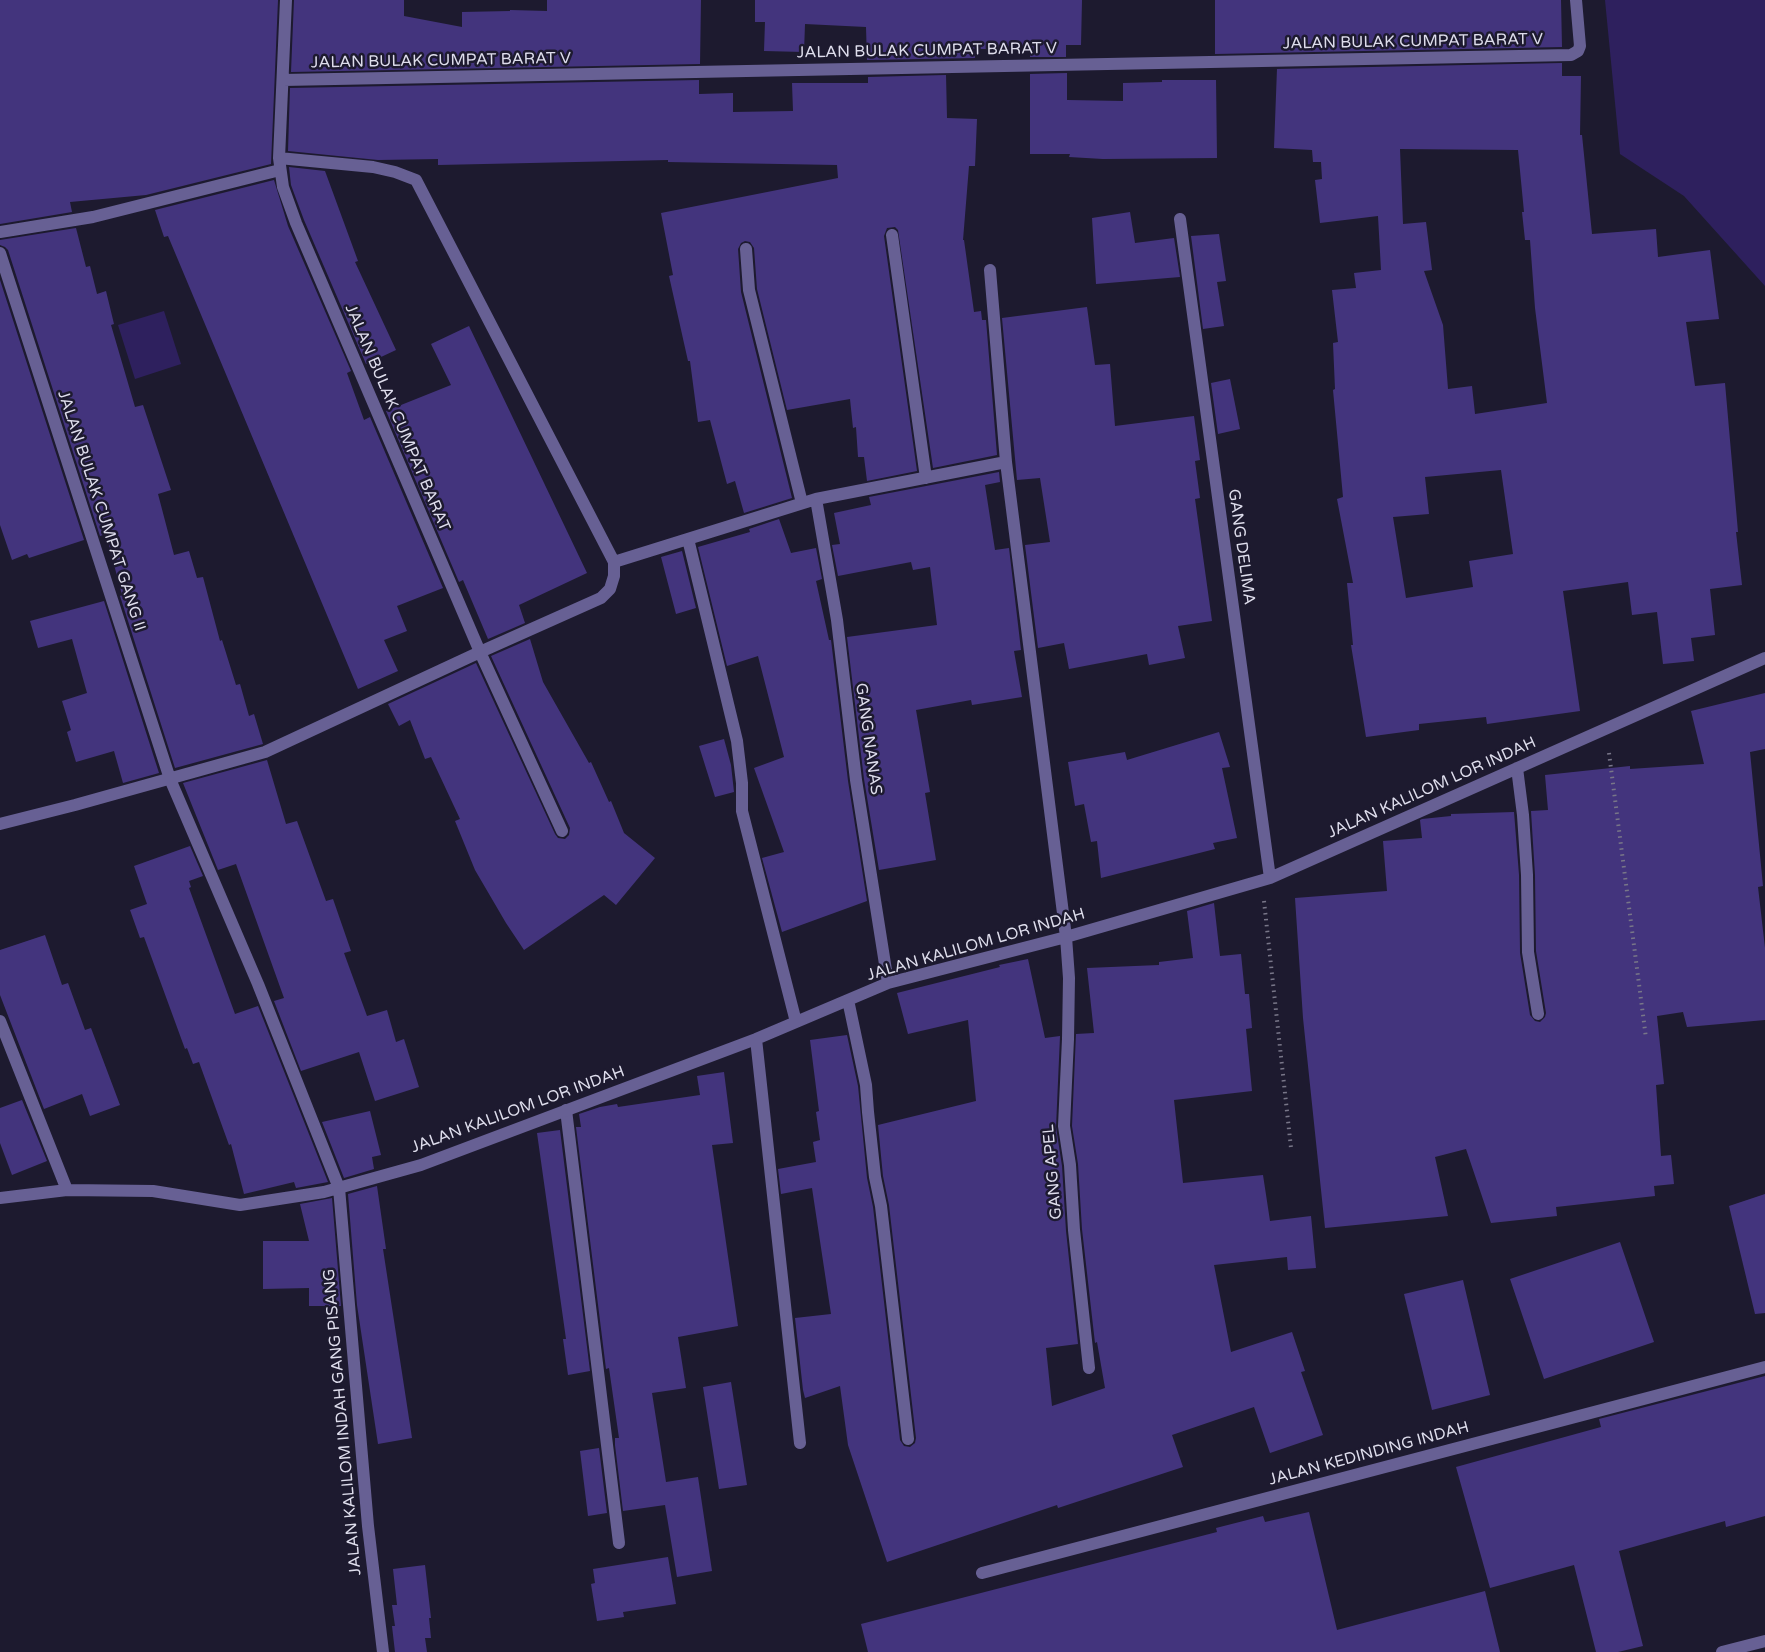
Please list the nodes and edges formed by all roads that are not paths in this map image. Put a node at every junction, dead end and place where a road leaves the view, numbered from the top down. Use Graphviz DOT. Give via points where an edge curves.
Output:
graph roads {
  1 [pos="286,0"];
  2 [pos="1576,0"];
  3 [pos="283,80"];
  4 [pos="279,164"];
  5 [pos="1180,219"];
  6 [pos="0,232"];
  7 [pos="892,235"];
  8 [pos="746,249"];
  9 [pos="0,253"];
  10 [pos="990,270"];
  11 [pos="1006,462"];
  12 [pos="926,478"];
  13 [pos="816,499"];
  14 [pos="802,503"];
  15 [pos="688,539"];
  16 [pos="614,562"];
  17 [pos="480,652"];
  18 [pos="1765,658"];
  19 [pos="1517,768"];
  20 [pos="170,779"];
  21 [pos="0,824"];
  22 [pos="562,831"];
  23 [pos="1266,879"];
  24 [pos="1066,937"];
  25 [pos="888,983"];
  26 [pos="848,1000"];
  27 [pos="1538,1014"];
  28 [pos="0,1022"];
  29 [pos="796,1022"];
  30 [pos="756,1039"];
  31 [pos="566,1110"];
  32 [pos="339,1188"];
  33 [pos="68,1190"];
  34 [pos="0,1198"];
  35 [pos="1765,1367"];
  36 [pos="1089,1368"];
  37 [pos="908,1439"];
  38 [pos="800,1443"];
  39 [pos="619,1543"];
  40 [pos="982,1573"];
  41 [pos="1765,1641"];
  42 [pos="384,1652"];
  43 [pos="1722,1652"];
  1 -- 3 [label="street, JALAN BULAK CUMPAT BARAT"];
  2 -- 3 [label="street, JALAN BULAK CUMPAT BARAT V" via="1580,46 1571,55"];
  3 -- 4 [label="street, JALAN BULAK CUMPAT BARAT"];
  4 -- 6 [label="street" via="93,217"];
  4 -- 16 [label="street" via="373,166 416,180"];
  4 -- 17 [label="street, JALAN BULAK CUMPAT BARAT" via="297,224"];
  5 -- 23 [label="street, GANG DELIMA"];
  7 -- 12 [label="street"];
  8 -- 14 [label="street" via="748,290"];
  9 -- 20 [label="street, JALAN BULAK CUMPAT GANG II"];
  10 -- 11 [label="street, GANG APEL"];
  11 -- 12 [label="street"];
  11 -- 24 [label="street, GANG APEL"];
  12 -- 13 [label="street"];
  13 -- 14 [label="street"];
  13 -- 25 [label="street, GANG NANAS"];
  14 -- 15 [label="street"];
  15 -- 16 [label="street"];
  15 -- 29 [label="street" via="737,741 742,811"];
  16 -- 17 [label="street" via="615,576 601,598"];
  17 -- 20 [label="street" via="265,752"];
  17 -- 22 [label="street, JALAN BULAK CUMPAT BARAT"];
  18 -- 19 [label="street, JALAN KALILOM LOR INDAH"];
  19 -- 23 [label="street, JALAN KALILOM LOR INDAH"];
  19 -- 27 [label="street" via="1526,865 1528,952"];
  20 -- 21 [label="street"];
  20 -- 32 [label="street, JALAN BULAK CUMPAT GANG II" via="258,984"];
  23 -- 24 [label="street, JALAN KALILOM LOR INDAH"];
  24 -- 25 [label="street, JALAN KALILOM LOR INDAH"];
  24 -- 36 [label="street, GANG APEL" via="1069,978 1064,1126"];
  25 -- 26 [label="street, JALAN KALILOM LOR INDAH"];
  26 -- 29 [label="street, JALAN KALILOM LOR INDAH"];
  26 -- 37 [label="street" via="866,1085"];
  28 -- 33 [label="street"];
  29 -- 30 [label="street, JALAN KALILOM LOR INDAH"];
  30 -- 31 [label="street, JALAN KALILOM LOR INDAH"];
  30 -- 38 [label="street"];
  31 -- 32 [label="street, JALAN KALILOM LOR INDAH" via="421,1165"];
  31 -- 39 [label="street"];
  32 -- 33 [label="street, JALAN KALILOM LOR INDAH" via="240,1205 153,1191"];
  32 -- 42 [label="street, JALAN KALILOM INDAH GANG PISANG" via="368,1526"];
  33 -- 34 [label="street, JALAN KALILOM LOR INDAH"];
  35 -- 40 [label="street, JALAN KEDINDING INDAH"];
  41 -- 43 [label="street"];
}
